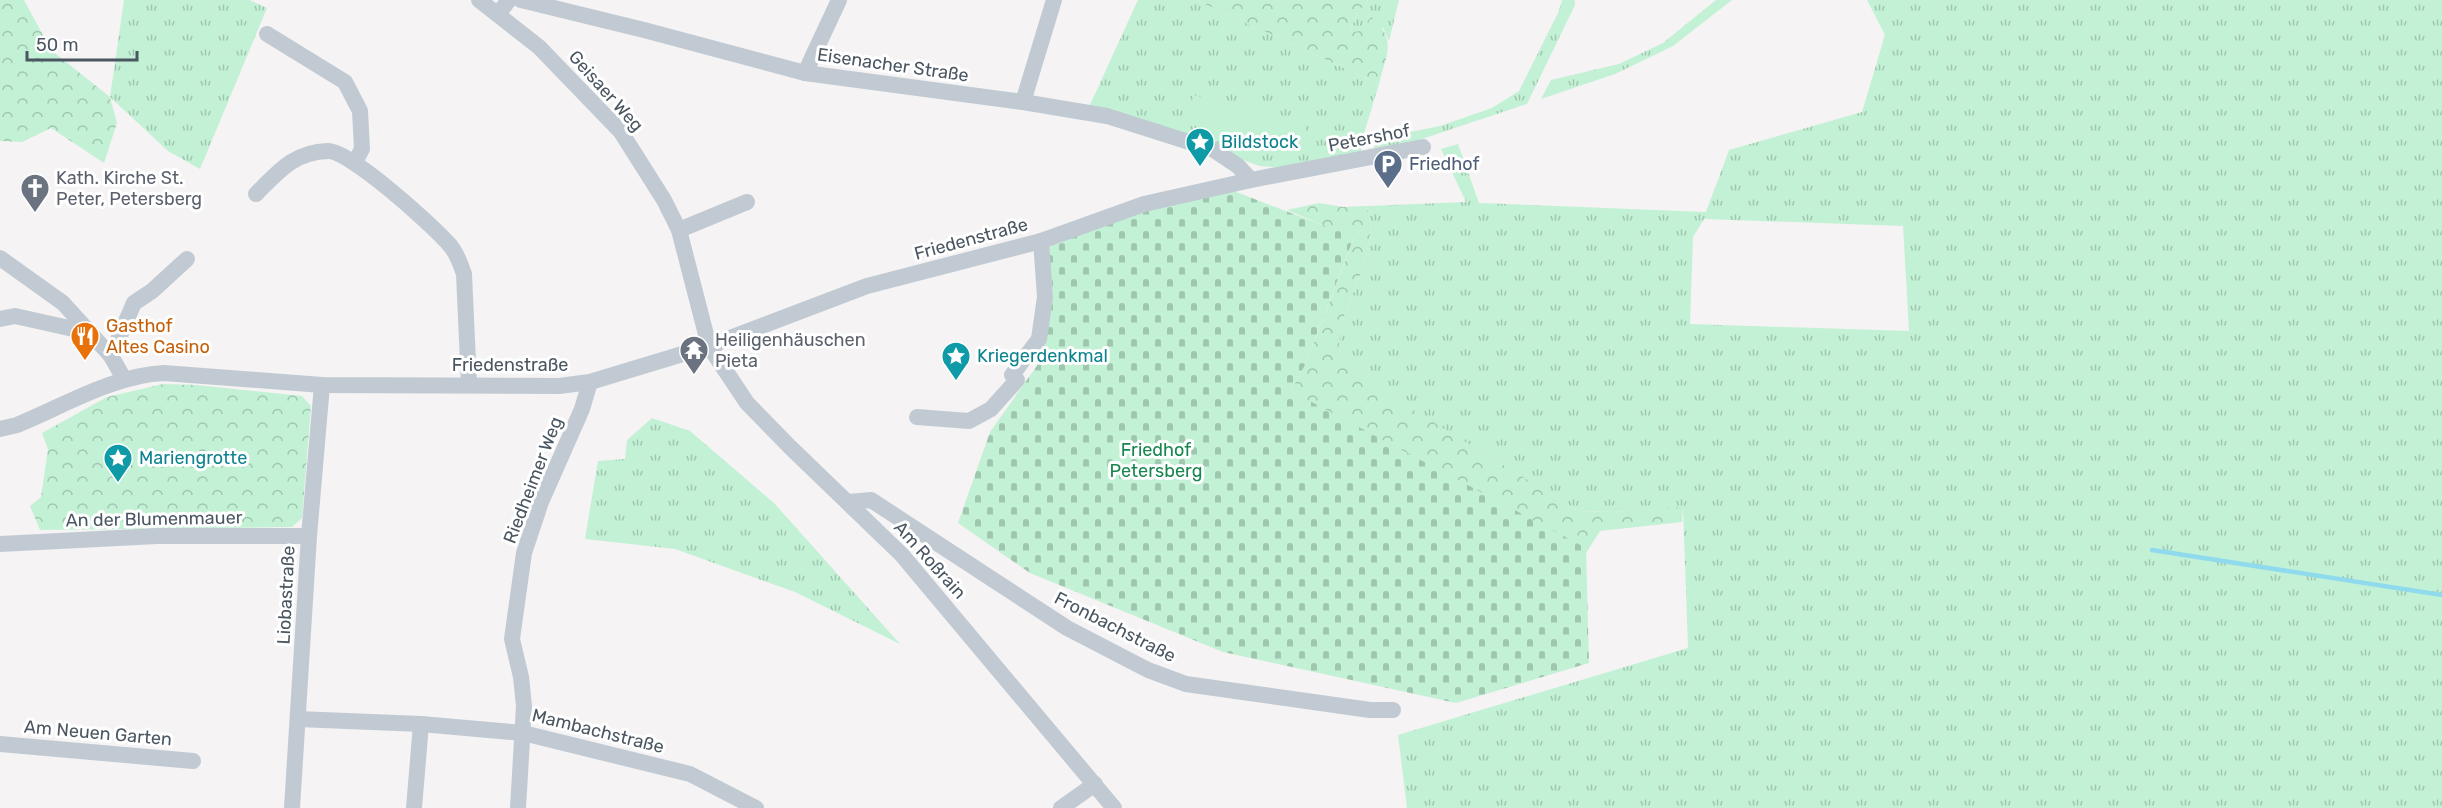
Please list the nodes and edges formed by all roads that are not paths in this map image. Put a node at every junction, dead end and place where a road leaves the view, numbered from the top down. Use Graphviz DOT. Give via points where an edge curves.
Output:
graph roads {
  1 [pos="479,0"];
  2 [pos="508,0"];
  3 [pos="521,0"];
  4 [pos="839,0"];
  5 [pos="1054,0"];
  6 [pos="498,14"];
  7 [pos="267,34"];
  8 [pos="805,73"];
  9 [pos="1023,102"];
  10 [pos="1424,147"];
  11 [pos="355,162"];
  12 [pos="1251,180"];
  13 [pos="256,194"];
  14 [pos="747,202"];
  15 [pos="679,230"];
  16 [pos="1041,241"];
  17 [pos="0,258"];
  18 [pos="187,259"];
  19 [pos="0,319"];
  20 [pos="87,332"];
  21 [pos="710,346"];
  22 [pos="111,356"];
  23 [pos="124,379"];
  24 [pos="590,382"];
  25 [pos="470,384"];
  26 [pos="322,385"];
  27 [pos="917,417"];
  28 [pos="0,429"];
  29 [pos="849,502"];
  30 [pos="309,536"];
  31 [pos="0,544"];
  32 [pos="1394,710"];
  33 [pos="298,719"];
  34 [pos="421,724"];
  35 [pos="523,733"];
  36 [pos="0,744"];
  37 [pos="193,761"];
  38 [pos="1095,784"];
  39 [pos="292,808"];
  40 [pos="414,808"];
  41 [pos="518,808"];
  42 [pos="756,808"];
  43 [pos="1061,808"];
  44 [pos="1114,808"];
  1 -- 6 [label="street, Geisaer Weg"];
  2 -- 6 [label="street"];
  3 -- 8 [label="street, Eisenacher Straße"];
  4 -- 8 [label="street"];
  5 -- 9 [label="street"];
  6 -- 15 [label="street, Geisaer Weg" via="539,46 621,132"];
  7 -- 11 [label="street" via="345,82 360,111 362,149"];
  8 -- 9 [label="street, Eisenacher Straße"];
  9 -- 12 [label="street, Eisenacher Straße" via="1107,116 1214,150"];
  10 -- 12 [label="street, Petershof"];
  11 -- 13 [label="street" via="331,150 298,156"];
  11 -- 25 [label="street" via="441,236 458,258 464,274"];
  12 -- 16 [label="street, Friedenstraße" via="1144,204"];
  14 -- 15 [label="street"];
  15 -- 21 [label="street, Geisaer Weg"];
  16 -- 21 [label="street, Friedenstraße" via="867,286"];
  16 -- 27 [label="street" via="1045,297 1039,339 1012,375 1017,381 991,409 969,421"];
  17 -- 20 [label="street" via="63,303"];
  18 -- 22 [label="street" via="134,303"];
  19 -- 20 [label="street" via="15,316"];
  20 -- 22 [label="street"];
  21 -- 24 [label="street, Friedenstraße"];
  21 -- 29 [label="street, Am Roßrain" via="747,403"];
  22 -- 23 [label="street"];
  23 -- 26 [label="street, Friedenstraße" via="164,373"];
  23 -- 28 [label="street, Friedenstraße"];
  24 -- 25 [label="street, Friedenstraße" via="559,386"];
  24 -- 35 [label="street, Riedheimer Weg" via="524,553 512,639 524,692"];
  25 -- 26 [label="street, Friedenstraße"];
  26 -- 30 [label="street, Liobastraße"];
  29 -- 32 [label="street, Fronbachstraße" via="871,500 1067,628 1148,670 1186,684"];
  29 -- 38 [label="street, Am Roßrain" via="903,555"];
  30 -- 31 [label="street, An der Blumenmauer" via="157,536"];
  30 -- 33 [label="street, Liobastraße"];
  33 -- 34 [label="street, Mambachstraße"];
  33 -- 39 [label="street, Liobastraße"];
  34 -- 35 [label="street, Mambachstraße"];
  34 -- 40 [label="street"];
  35 -- 41 [label="street, Riedheimer Weg"];
  35 -- 42 [label="street, Mambachstraße" via="690,774"];
  36 -- 37 [label="street, Am Neuen Garten"];
  38 -- 43 [label="street"];
  38 -- 44 [label="street, Am Roßrain"];
}
